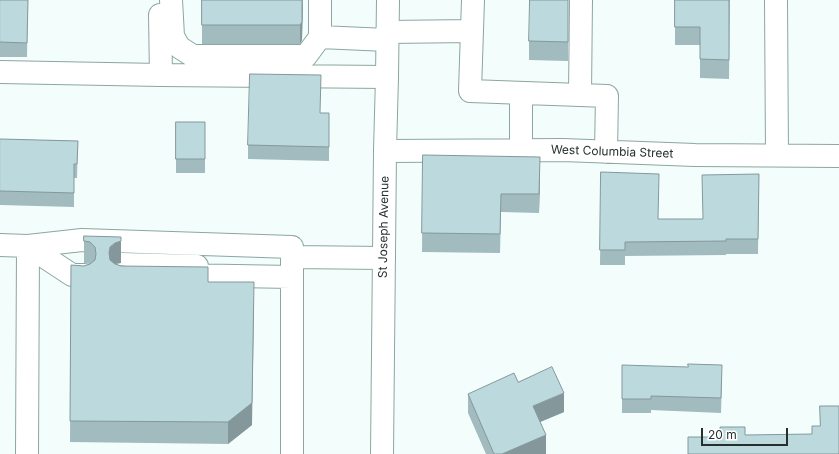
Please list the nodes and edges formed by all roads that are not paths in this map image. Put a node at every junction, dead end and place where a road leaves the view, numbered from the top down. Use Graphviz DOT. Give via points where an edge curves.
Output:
graph roads {
  1 [pos="160,0"];
  2 [pos="171,0"];
  3 [pos="320,0"];
  4 [pos="388,0"];
  5 [pos="474,0"];
  6 [pos="581,0"];
  7 [pos="776,0"];
  8 [pos="472,31"];
  9 [pos="388,36"];
  10 [pos="320,37"];
  11 [pos="0,72"];
  12 [pos="161,75"];
  13 [pos="387,77"];
  14 [pos="521,93"];
  15 [pos="580,95"];
  16 [pos="521,150"];
  17 [pos="385,151"];
  18 [pos="606,152"];
  19 [pos="777,155"];
  20 [pos="839,156"];
  21 [pos="0,245"];
  22 [pos="28,246"];
  23 [pos="384,258"];
  24 [pos="292,262"];
  25 [pos="84,269"];
  26 [pos="121,269"];
  27 [pos="27,454"];
  28 [pos="292,454"];
  29 [pos="382,454"];
  1 -- 12 [label="street"];
  2 -- 10 [label="street" via="173,36 179,47 193,56 306,56"];
  3 -- 10 [label="street"];
  4 -- 9 [label="street, St Joseph Avenue"];
  5 -- 8 [label="street"];
  6 -- 15 [label="street"];
  7 -- 19 [label="street"];
  8 -- 9 [label="street"];
  8 -- 14 [label="street" via="470,91"];
  9 -- 10 [label="street"];
  9 -- 13 [label="street, St Joseph Avenue"];
  11 -- 12 [label="street"];
  12 -- 13 [label="street"];
  13 -- 17 [label="street, St Joseph Avenue"];
  14 -- 15 [label="street"];
  14 -- 16 [label="street"];
  15 -- 18 [label="street" via="607,96"];
  16 -- 17 [label="street, West Columbia Street"];
  16 -- 18 [label="street, West Columbia Street"];
  17 -- 23 [label="street, St Joseph Avenue"];
  18 -- 19 [label="street, West Columbia Street"];
  19 -- 20 [label="street, West Columbia Street"];
  21 -- 22 [label="street"];
  22 -- 24 [label="street" via="82,240"];
  22 -- 25 [label="street" via="72,275"];
  22 -- 27 [label="street"];
  23 -- 24 [label="street"];
  23 -- 29 [label="street, St Joseph Avenue"];
  24 -- 26 [label="street"];
  24 -- 28 [label="street"];
}
